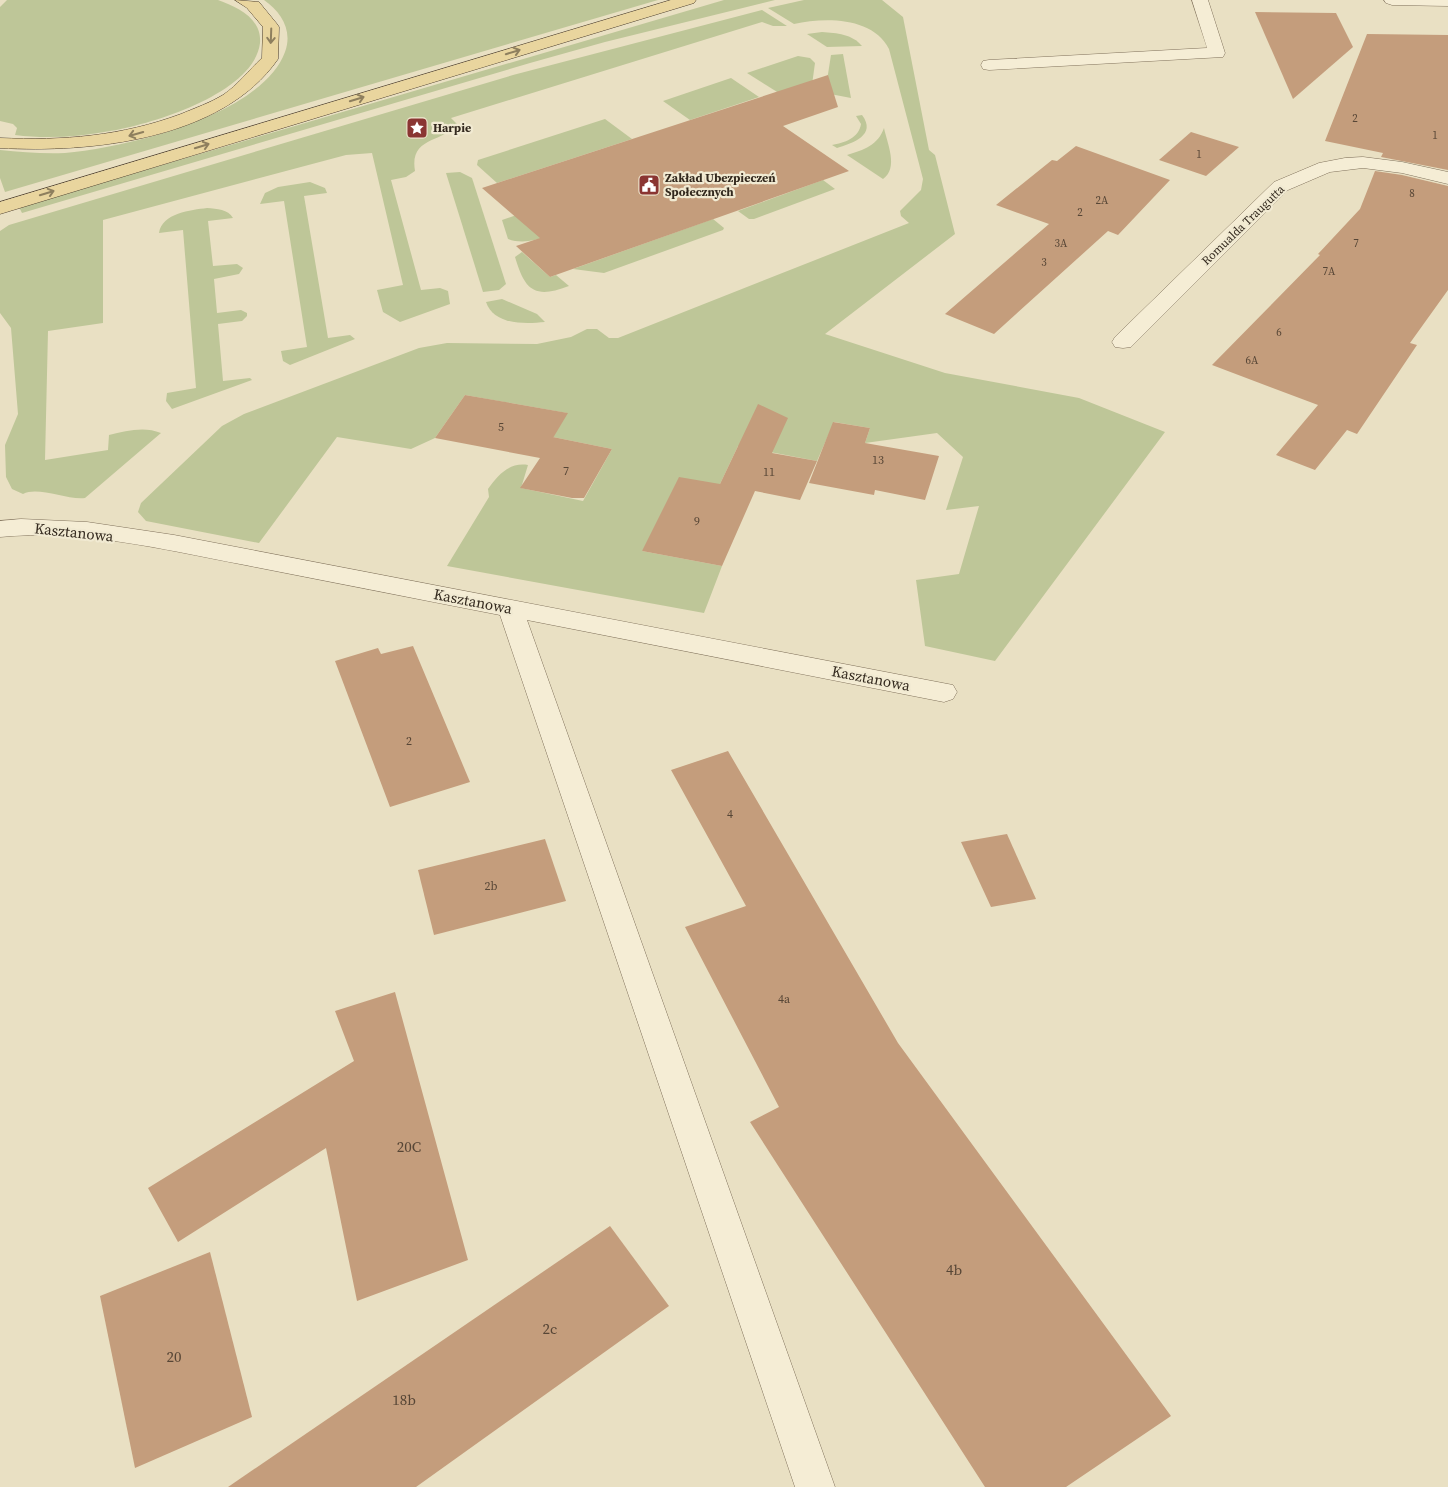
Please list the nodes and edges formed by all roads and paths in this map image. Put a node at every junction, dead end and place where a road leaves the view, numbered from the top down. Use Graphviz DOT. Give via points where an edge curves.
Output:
graph roads {
  1 [pos="243,0"];
  2 [pos="688,0"];
  3 [pos="1200,0"];
  4 [pos="1392,0"];
  5 [pos="1448,0"];
  6 [pos="989,65"];
  7 [pos="0,143"];
  8 [pos="1448,178"];
  9 [pos="0,208"];
  10 [pos="1123,342"];
  11 [pos="0,529"];
  12 [pos="510,608"];
  13 [pos="944,692"];
  14 [pos="815,1487"];
  1 -- 7 [label="main road, one-way" via="253,5 271,27 270,59 235,95 172,124 119,139 75,145"];
  9 -- 2 [label="main road, one-way"];
  3 -- 6 [label="street" via="1216,53"];
  4 -- 5 [label="street"];
  8 -- 10 [label="street, Romualda Traugutta" via="1372,162 1337,164 1305,173 1281,186"];
  11 -- 12 [label="street, Kasztanowa" via="51,527 174,543"];
  12 -- 13 [label="street, Kasztanowa"];
  12 -- 14 [label="street"];
}
